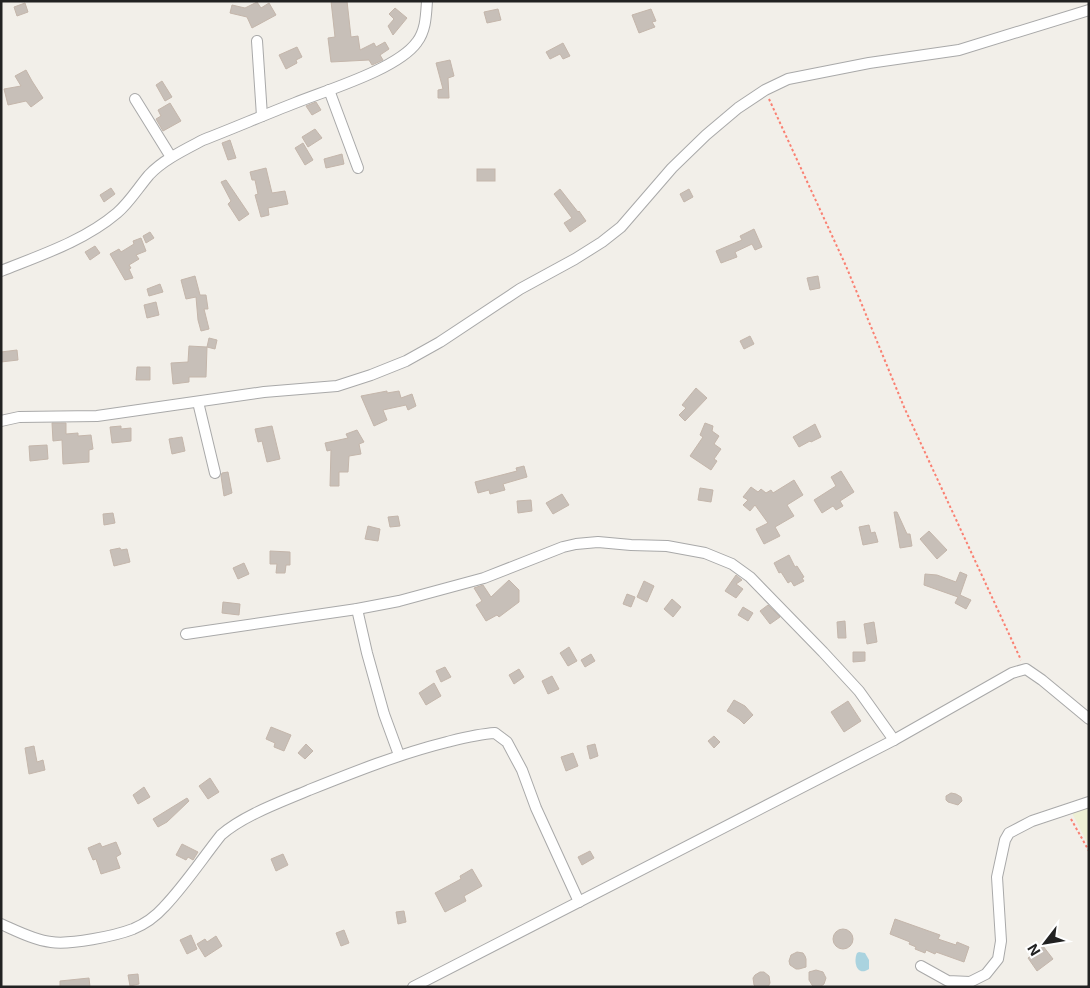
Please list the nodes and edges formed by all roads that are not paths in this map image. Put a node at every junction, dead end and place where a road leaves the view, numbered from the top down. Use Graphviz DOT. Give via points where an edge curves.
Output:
graph roads {
  1 [pos="427,1"];
  2 [pos="1089,10"];
  3 [pos="257,41"];
  4 [pos="329,90"];
  5 [pos="135,99"];
  6 [pos="262,116"];
  7 [pos="171,157"];
  8 [pos="358,168"];
  9 [pos="1,271"];
  10 [pos="198,402"];
  11 [pos="1,421"];
  12 [pos="215,473"];
  13 [pos="357,609"];
  14 [pos="186,634"];
  15 [pos="1089,719"];
  16 [pos="894,740"];
  17 [pos="399,755"];
  18 [pos="1089,802"];
  19 [pos="579,902"];
  20 [pos="1,924"];
  21 [pos="921,966"];
  22 [pos="413,987"];
  1 -- 4 [label="street" via="424,29 411,48 374,72"];
  2 -- 10 [label="street" via="959,50 788,79 738,108 706,135 672,168 621,227 602,242 406,361 337,386"];
  3 -- 6 [label="street"];
  4 -- 6 [label="street"];
  4 -- 8 [label="street"];
  5 -- 7 [label="street"];
  6 -- 7 [label="street"];
  7 -- 9 [label="street" via="98,228 66,245"];
  10 -- 11 [label="street" via="97,416"];
  10 -- 12 [label="street"];
  13 -- 14 [label="street"];
  13 -- 16 [label="street" via="484,578 576,544 667,546 706,553 732,564 750,577 859,691"];
  13 -- 17 [label="street" via="384,714"];
  15 -- 16 [label="street" via="1026,669 1012,673"];
  16 -- 19 [label="street"];
  17 -- 19 [label="street" via="481,734 495,733 507,742"];
  17 -- 20 [label="street" via="290,798 232,826 210,848 164,907 133,929 63,943 25,935"];
  18 -- 21 [label="street" via="1032,820 1009,833 997,877 1001,941 998,959 986,974 970,982 948,981"];
  19 -- 22 [label="street"];
}
